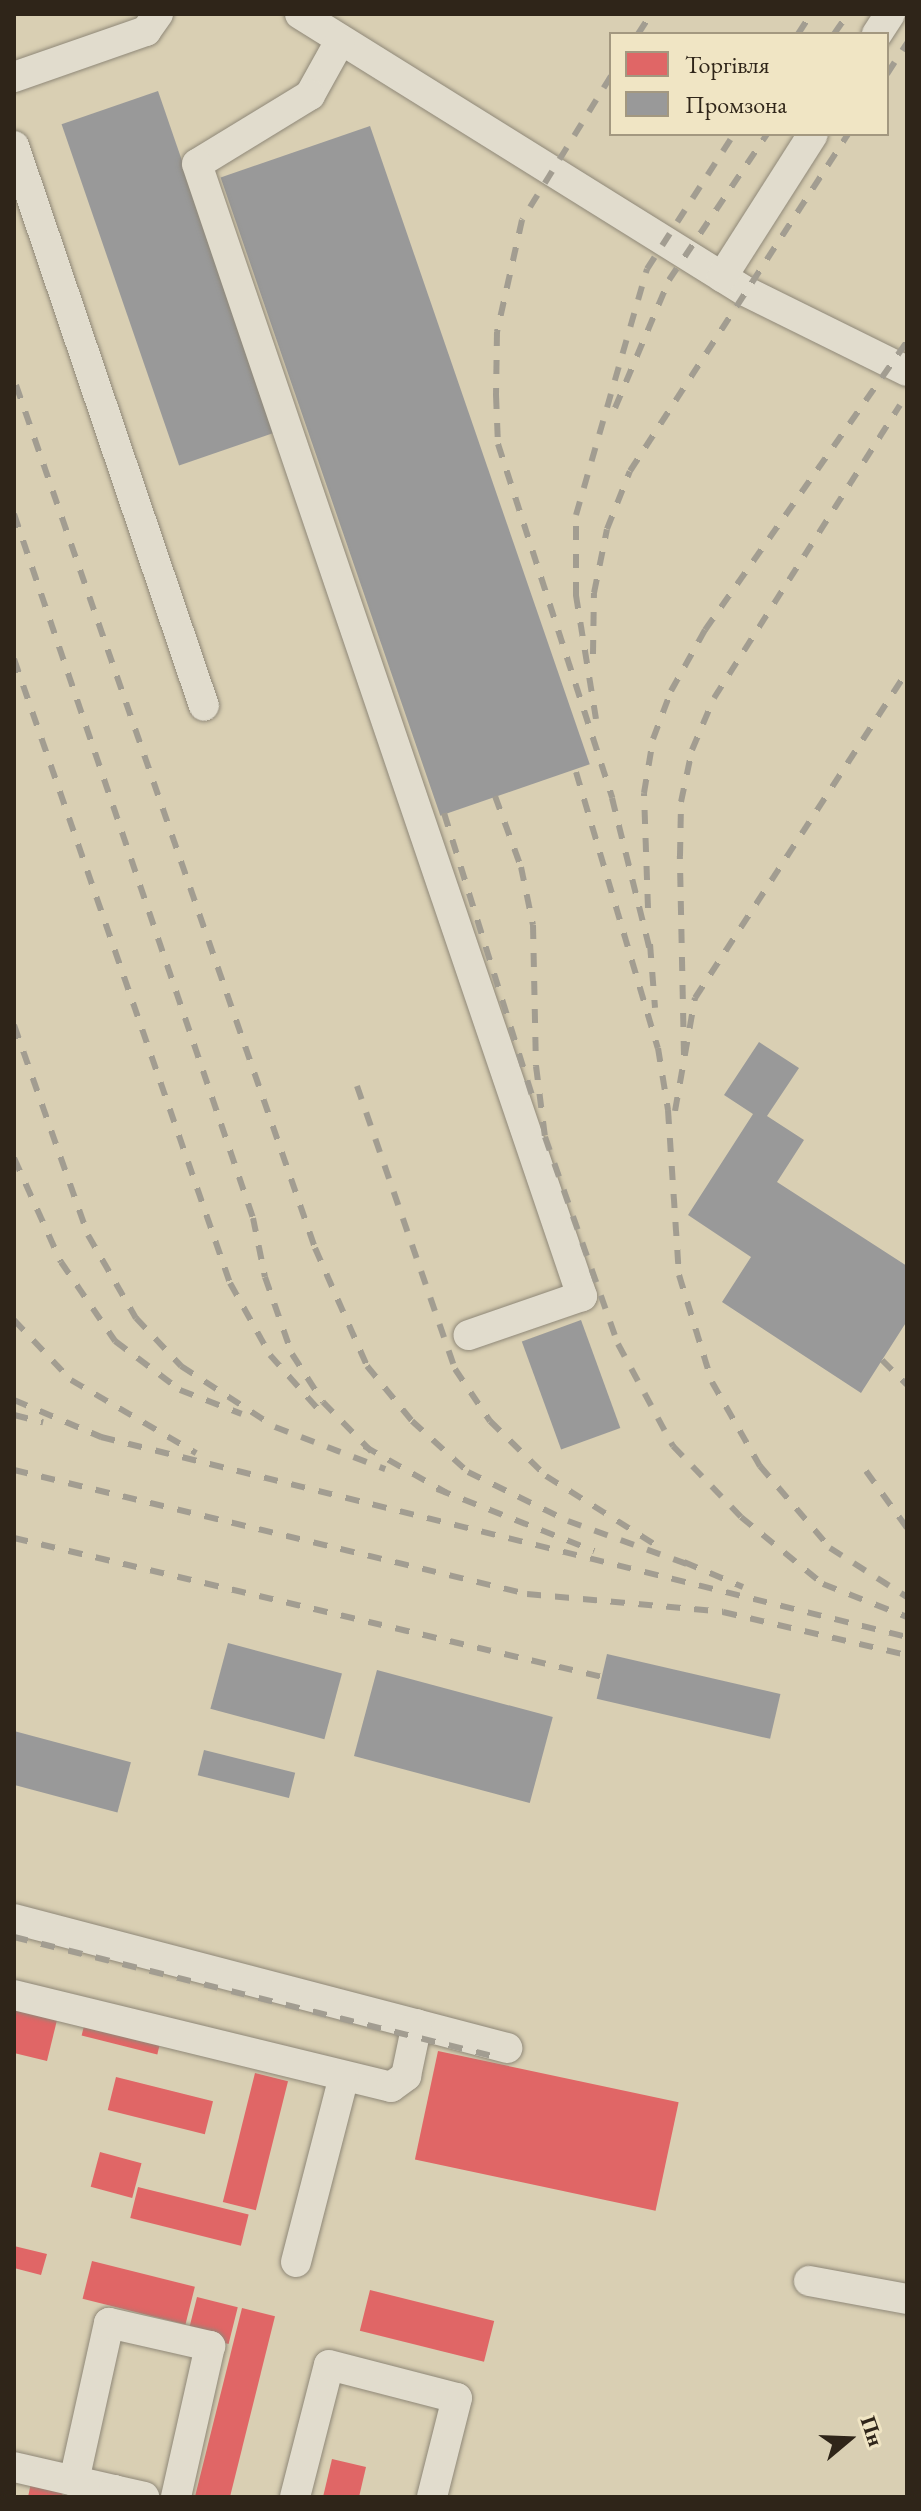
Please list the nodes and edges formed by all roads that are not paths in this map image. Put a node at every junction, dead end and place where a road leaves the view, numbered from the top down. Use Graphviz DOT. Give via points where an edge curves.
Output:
graph roads {
  1 [pos="158,14"];
  2 [pos="300,14"];
  3 [pos="890,14"];
  4 [pos="878,32"];
  5 [pos="340,41"];
  6 [pos="14,77"];
  7 [pos="812,136"];
  8 [pos="14,146"];
  9 [pos="722,277"];
  10 [pos="907,371"];
  11 [pos="204,706"];
  12 [pos="469,1335"];
  13 [pos="14,1919"];
  14 [pos="14,1995"];
  15 [pos="417,2024"];
  16 [pos="507,2048"];
  17 [pos="344,2076"];
  18 [pos="296,2262"];
  19 [pos="809,2281"];
  20 [pos="907,2299"];
  21 [pos="14,2467"];
  22 [pos="74,2481"];
  23 [pos="113,2494"];
  24 [pos="144,2497"];
  25 [pos="176,2497"];
  26 [pos="295,2497"];
  27 [pos="432,2497"];
  1 -- 6 [label="street" via="146,31"];
  2 -- 5 [label="street"];
  3 -- 4 [label="street"];
  5 -- 9 [label="street"];
  5 -- 12 [label="street" via="310,95 197,164 582,1296"];
  7 -- 9 [label="street"];
  8 -- 11 [label="street"];
  9 -- 10 [label="street"];
  13 -- 15 [label="street"];
  14 -- 17 [label="street"];
  15 -- 16 [label="street"];
  15 -- 17 [label="street" via="406,2076 391,2087"];
  17 -- 18 [label="street"];
  19 -- 20 [label="street"];
  21 -- 22 [label="street"];
  22 -- 23 [label="street"];
  22 -- 25 [label="street" via="109,2323 210,2346"];
  23 -- 24 [label="street"];
  26 -- 27 [label="street" via="329,2365 457,2398"];
}
